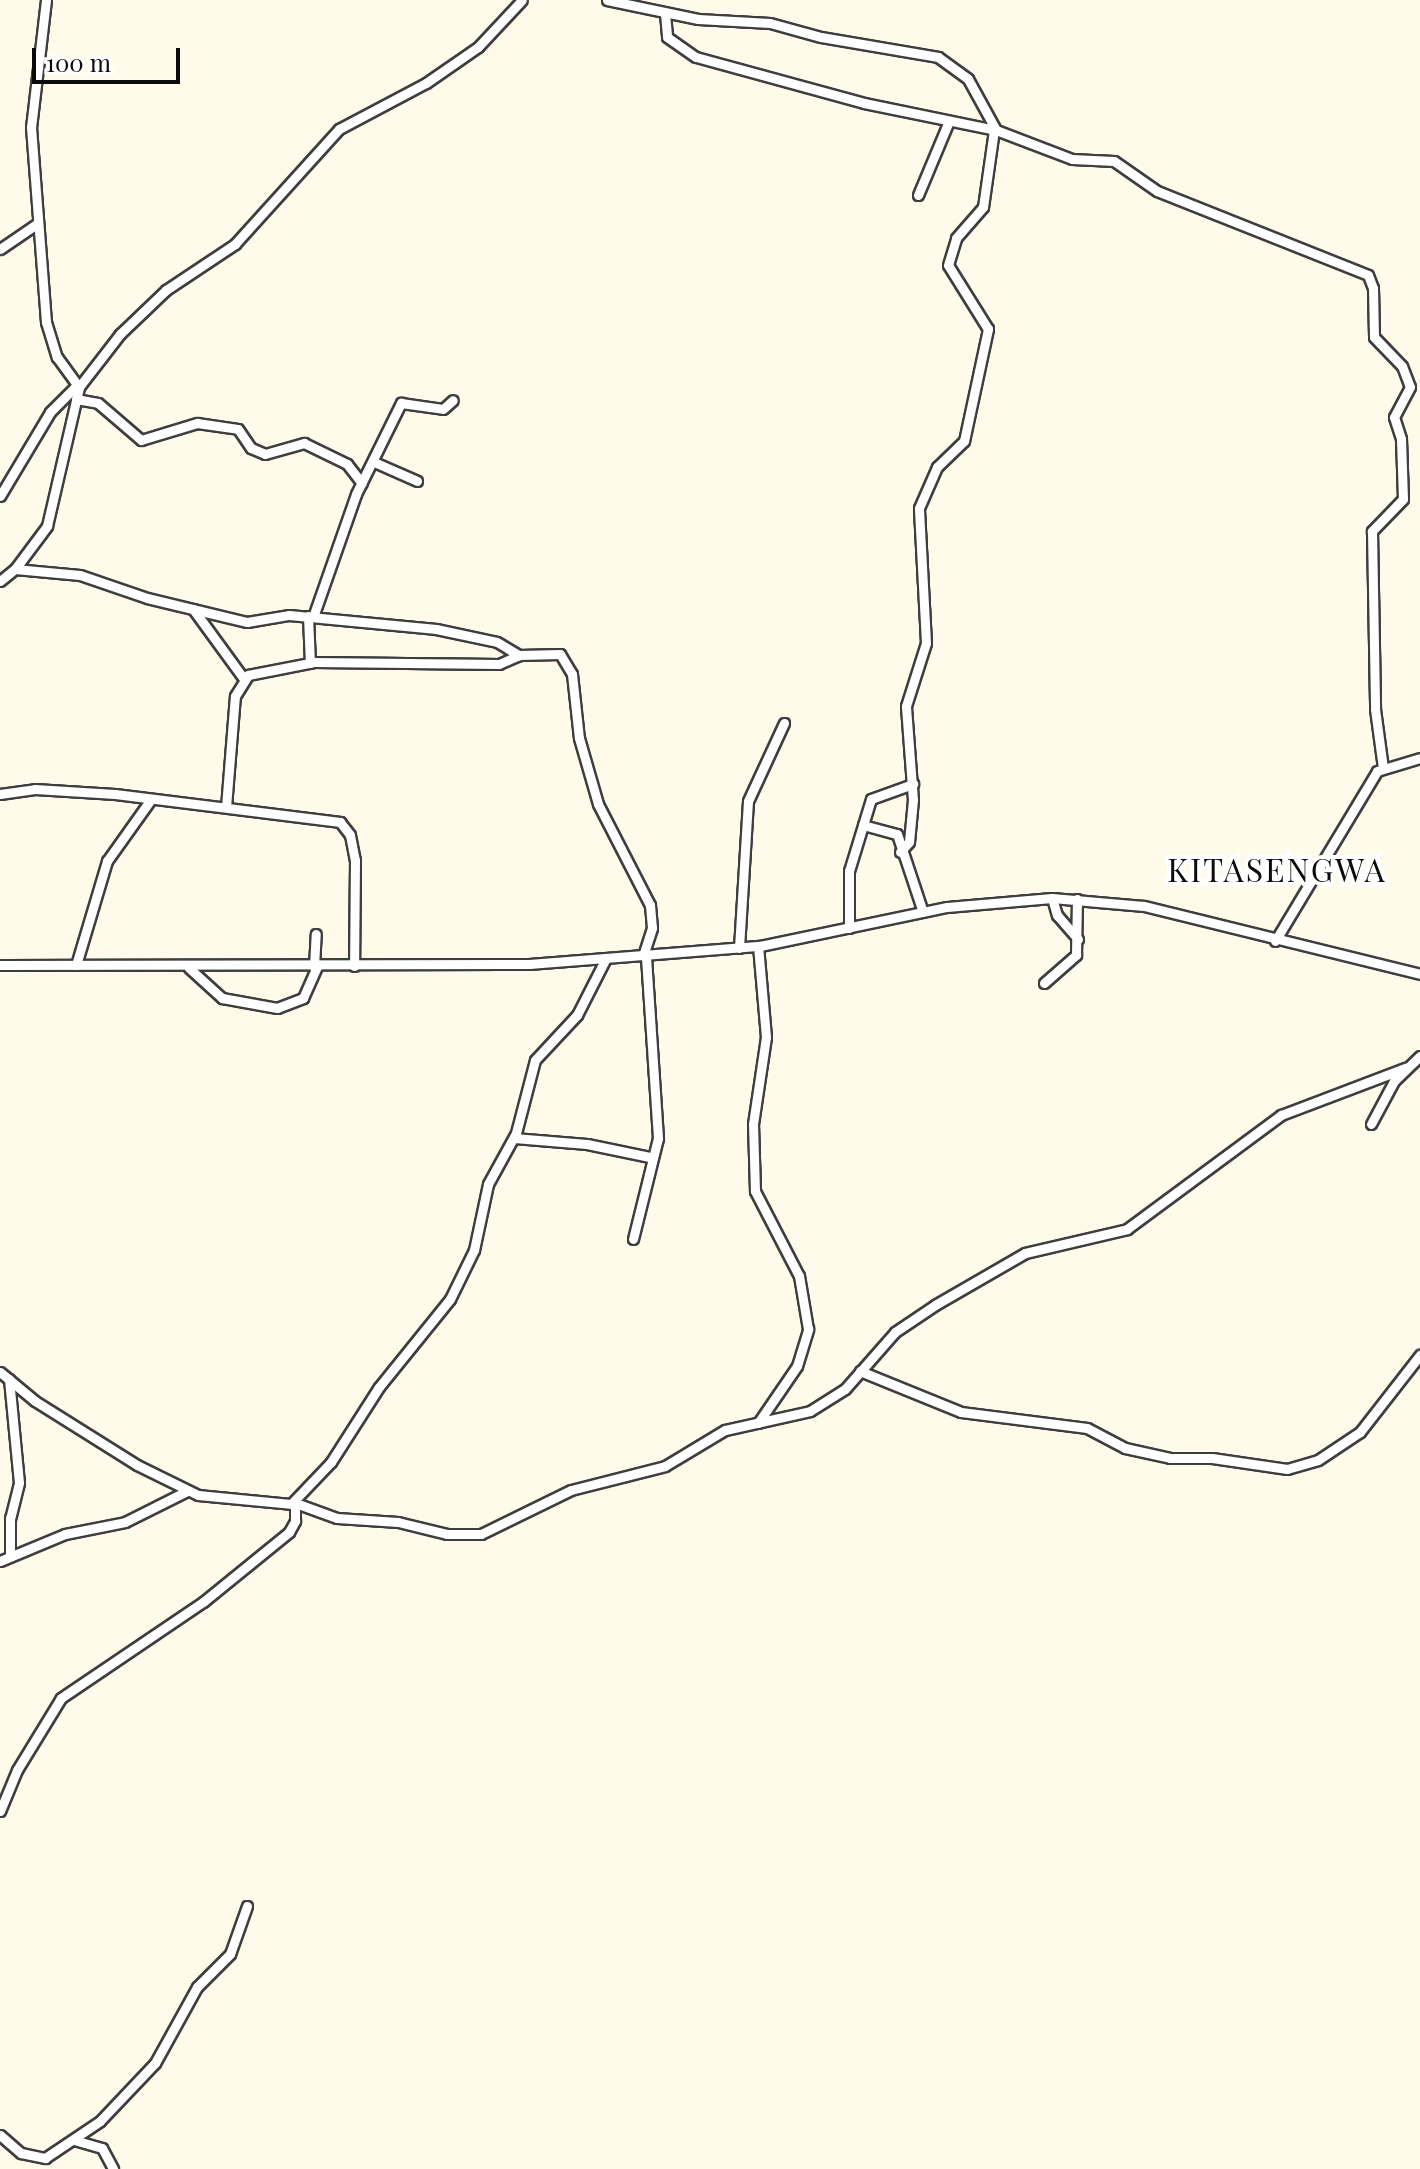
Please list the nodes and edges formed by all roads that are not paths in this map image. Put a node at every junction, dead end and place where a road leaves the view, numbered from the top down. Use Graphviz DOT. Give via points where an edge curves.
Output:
graph roads {
  1 [pos="46,0"];
  2 [pos="522,0"];
  3 [pos="607,0"];
  4 [pos="665,13"];
  5 [pos="949,121"];
  6 [pos="995,130"];
  7 [pos="918,195"];
  8 [pos="38,223"];
  9 [pos="0,249"];
  10 [pos="78,386"];
  11 [pos="76,399"];
  12 [pos="453,400"];
  13 [pos="374,462"];
  14 [pos="417,481"];
  15 [pos="362,483"];
  16 [pos="0,496"];
  17 [pos="15,569"];
  18 [pos="0,581"];
  19 [pos="193,609"];
  20 [pos="310,617"];
  21 [pos="519,655"];
  22 [pos="310,663"];
  23 [pos="244,679"];
  24 [pos="784,723"];
  25 [pos="1420,758"];
  26 [pos="1383,768"];
  27 [pos="913,784"];
  28 [pos="0,794"];
  29 [pos="151,799"];
  30 [pos="226,807"];
  31 [pos="863,825"];
  32 [pos="900,852"];
  33 [pos="1052,898"];
  34 [pos="1077,899"];
  35 [pos="923,912"];
  36 [pos="849,928"];
  37 [pos="316,934"];
  38 [pos="1078,939"];
  39 [pos="1275,941"];
  40 [pos="758,946"];
  41 [pos="739,948"];
  42 [pos="644,956"];
  43 [pos="606,958"];
  44 [pos="0,965"];
  45 [pos="76,965"];
  46 [pos="354,966"];
  47 [pos="315,967"];
  48 [pos="189,968"];
  49 [pos="1420,974"];
  50 [pos="1044,983"];
  51 [pos="1420,1056"];
  52 [pos="1405,1068"];
  53 [pos="1371,1124"];
  54 [pos="514,1138"];
  55 [pos="650,1157"];
  56 [pos="633,1239"];
  57 [pos="1420,1355"];
  58 [pos="860,1371"];
  59 [pos="0,1372"];
  60 [pos="9,1379"];
  61 [pos="10,1417"];
  62 [pos="758,1423"];
  63 [pos="0,1424"];
  64 [pos="187,1491"];
  65 [pos="293,1504"];
  66 [pos="10,1556"];
  67 [pos="0,1561"];
  68 [pos="0,1811"];
  69 [pos="247,1906"];
  70 [pos="0,2135"];
  71 [pos="74,2140"];
  72 [pos="113,2169"];
  1 -- 8 [label="street" via="31,127"];
  2 -- 10 [label="street" via="478,47 426,83 339,129 235,244 138,314"];
  3 -- 4 [label="street"];
  4 -- 5 [label="street" via="667,37 696,57"];
  4 -- 6 [label="street" via="770,23 938,57 968,79"];
  5 -- 6 [label="street"];
  5 -- 7 [label="street"];
  6 -- 26 [label="street" via="1072,159 1114,161 1157,191 1334,259 1372,281 1374,337 1402,366 1410,387 1394,417 1401,439 1403,499 1372,531 1375,709"];
  6 -- 27 [label="street" via="983,207 956,238 948,265 988,329 964,441 937,467 919,508 926,643 906,706"];
  8 -- 9 [label="street"];
  8 -- 10 [label="street" via="50,339"];
  10 -- 11 [label="street"];
  10 -- 16 [label="street" via="50,412"];
  11 -- 15 [label="street" via="98,403 141,440 174,426 209,423 238,429 251,448 265,454 304,443 347,464"];
  11 -- 17 [label="street" via="53,511"];
  12 -- 13 [label="street" via="443,409 404,400"];
  13 -- 14 [label="street"];
  13 -- 15 [label="street"];
  15 -- 20 [label="street"];
  17 -- 18 [label="street"];
  17 -- 19 [label="street" via="80,575"];
  19 -- 20 [label="street" via="247,622"];
  19 -- 23 [label="street"];
  20 -- 21 [label="street" via="436,629 497,642"];
  20 -- 22 [label="street"];
  21 -- 22 [label="street" via="499,664"];
  21 -- 42 [label="street" via="554,652 568,661 579,738 598,804 650,905 652,928"];
  22 -- 23 [label="street" via="266,668"];
  23 -- 30 [label="street" via="235,696"];
  24 -- 41 [label="street" via="748,801"];
  25 -- 26 [label="street"];
  26 -- 39 [label="street"];
  27 -- 31 [label="street" via="877,794"];
  27 -- 32 [label="street" via="909,842"];
  28 -- 29 [label="street" via="50,789"];
  29 -- 30 [label="street"];
  29 -- 45 [label="street" via="107,861"];
  30 -- 46 [label="street" via="319,817 346,827 355,860"];
  31 -- 32 [label="street" via="897,834"];
  31 -- 36 [label="street" via="847,887"];
  32 -- 35 [label="street"];
  33 -- 34 [label="street"];
  33 -- 35 [label="street"];
  33 -- 38 [label="street" via="1057,915"];
  34 -- 38 [label="street"];
  34 -- 39 [label="street" via="1144,906"];
  35 -- 36 [label="street"];
  36 -- 40 [label="street"];
  37 -- 47 [label="street"];
  38 -- 50 [label="street" via="1073,961"];
  39 -- 49 [label="street"];
  40 -- 41 [label="street"];
  40 -- 62 [label="street" via="766,1037 753,1124 755,1191 799,1276 808,1329 797,1366"];
  41 -- 42 [label="street"];
  42 -- 43 [label="street"];
  42 -- 55 [label="street" via="658,1093 658,1138"];
  43 -- 46 [label="street"];
  43 -- 54 [label="street" via="577,1015 538,1053"];
  44 -- 45 [label="street"];
  45 -- 48 [label="street"];
  46 -- 47 [label="street"];
  47 -- 48 [label="street"];
  47 -- 48 [label="street" via="303,998 277,1008 222,998"];
  51 -- 52 [label="street"];
  52 -- 53 [label="street"];
  52 -- 58 [label="street" via="1281,1115 1118,1233 1025,1253 915,1316"];
  54 -- 55 [label="street" via="587,1144"];
  54 -- 65 [label="street" via="488,1184 474,1250 445,1309 379,1387 331,1462"];
  55 -- 56 [label="street" via="650,1185"];
  57 -- 58 [label="street" via="1360,1432 1318,1460 1287,1469 1170,1458 1125,1448 1087,1428 946,1409"];
  58 -- 62 [label="street" via="845,1389 810,1411"];
  59 -- 60 [label="street"];
  60 -- 61 [label="street"];
  60 -- 64 [label="street" via="35,1401"];
  61 -- 63 [label="street"];
  61 -- 66 [label="street" via="19,1483 10,1518"];
  62 -- 65 [label="street" via="725,1430 695,1453 650,1473 571,1490 501,1528 472,1536 337,1518"];
  64 -- 65 [label="street" via="224,1501"];
  64 -- 66 [label="street" via="125,1522 65,1534"];
  65 -- 68 [label="street" via="295,1521 289,1532 203,1602 61,1698 17,1770"];
  66 -- 67 [label="street"];
  69 -- 71 [label="street" via="230,1954 197,1987 155,2063 100,2121"];
  70 -- 71 [label="street" via="21,2153 45,2158"];
  71 -- 72 [label="street" via="102,2148"];
}
